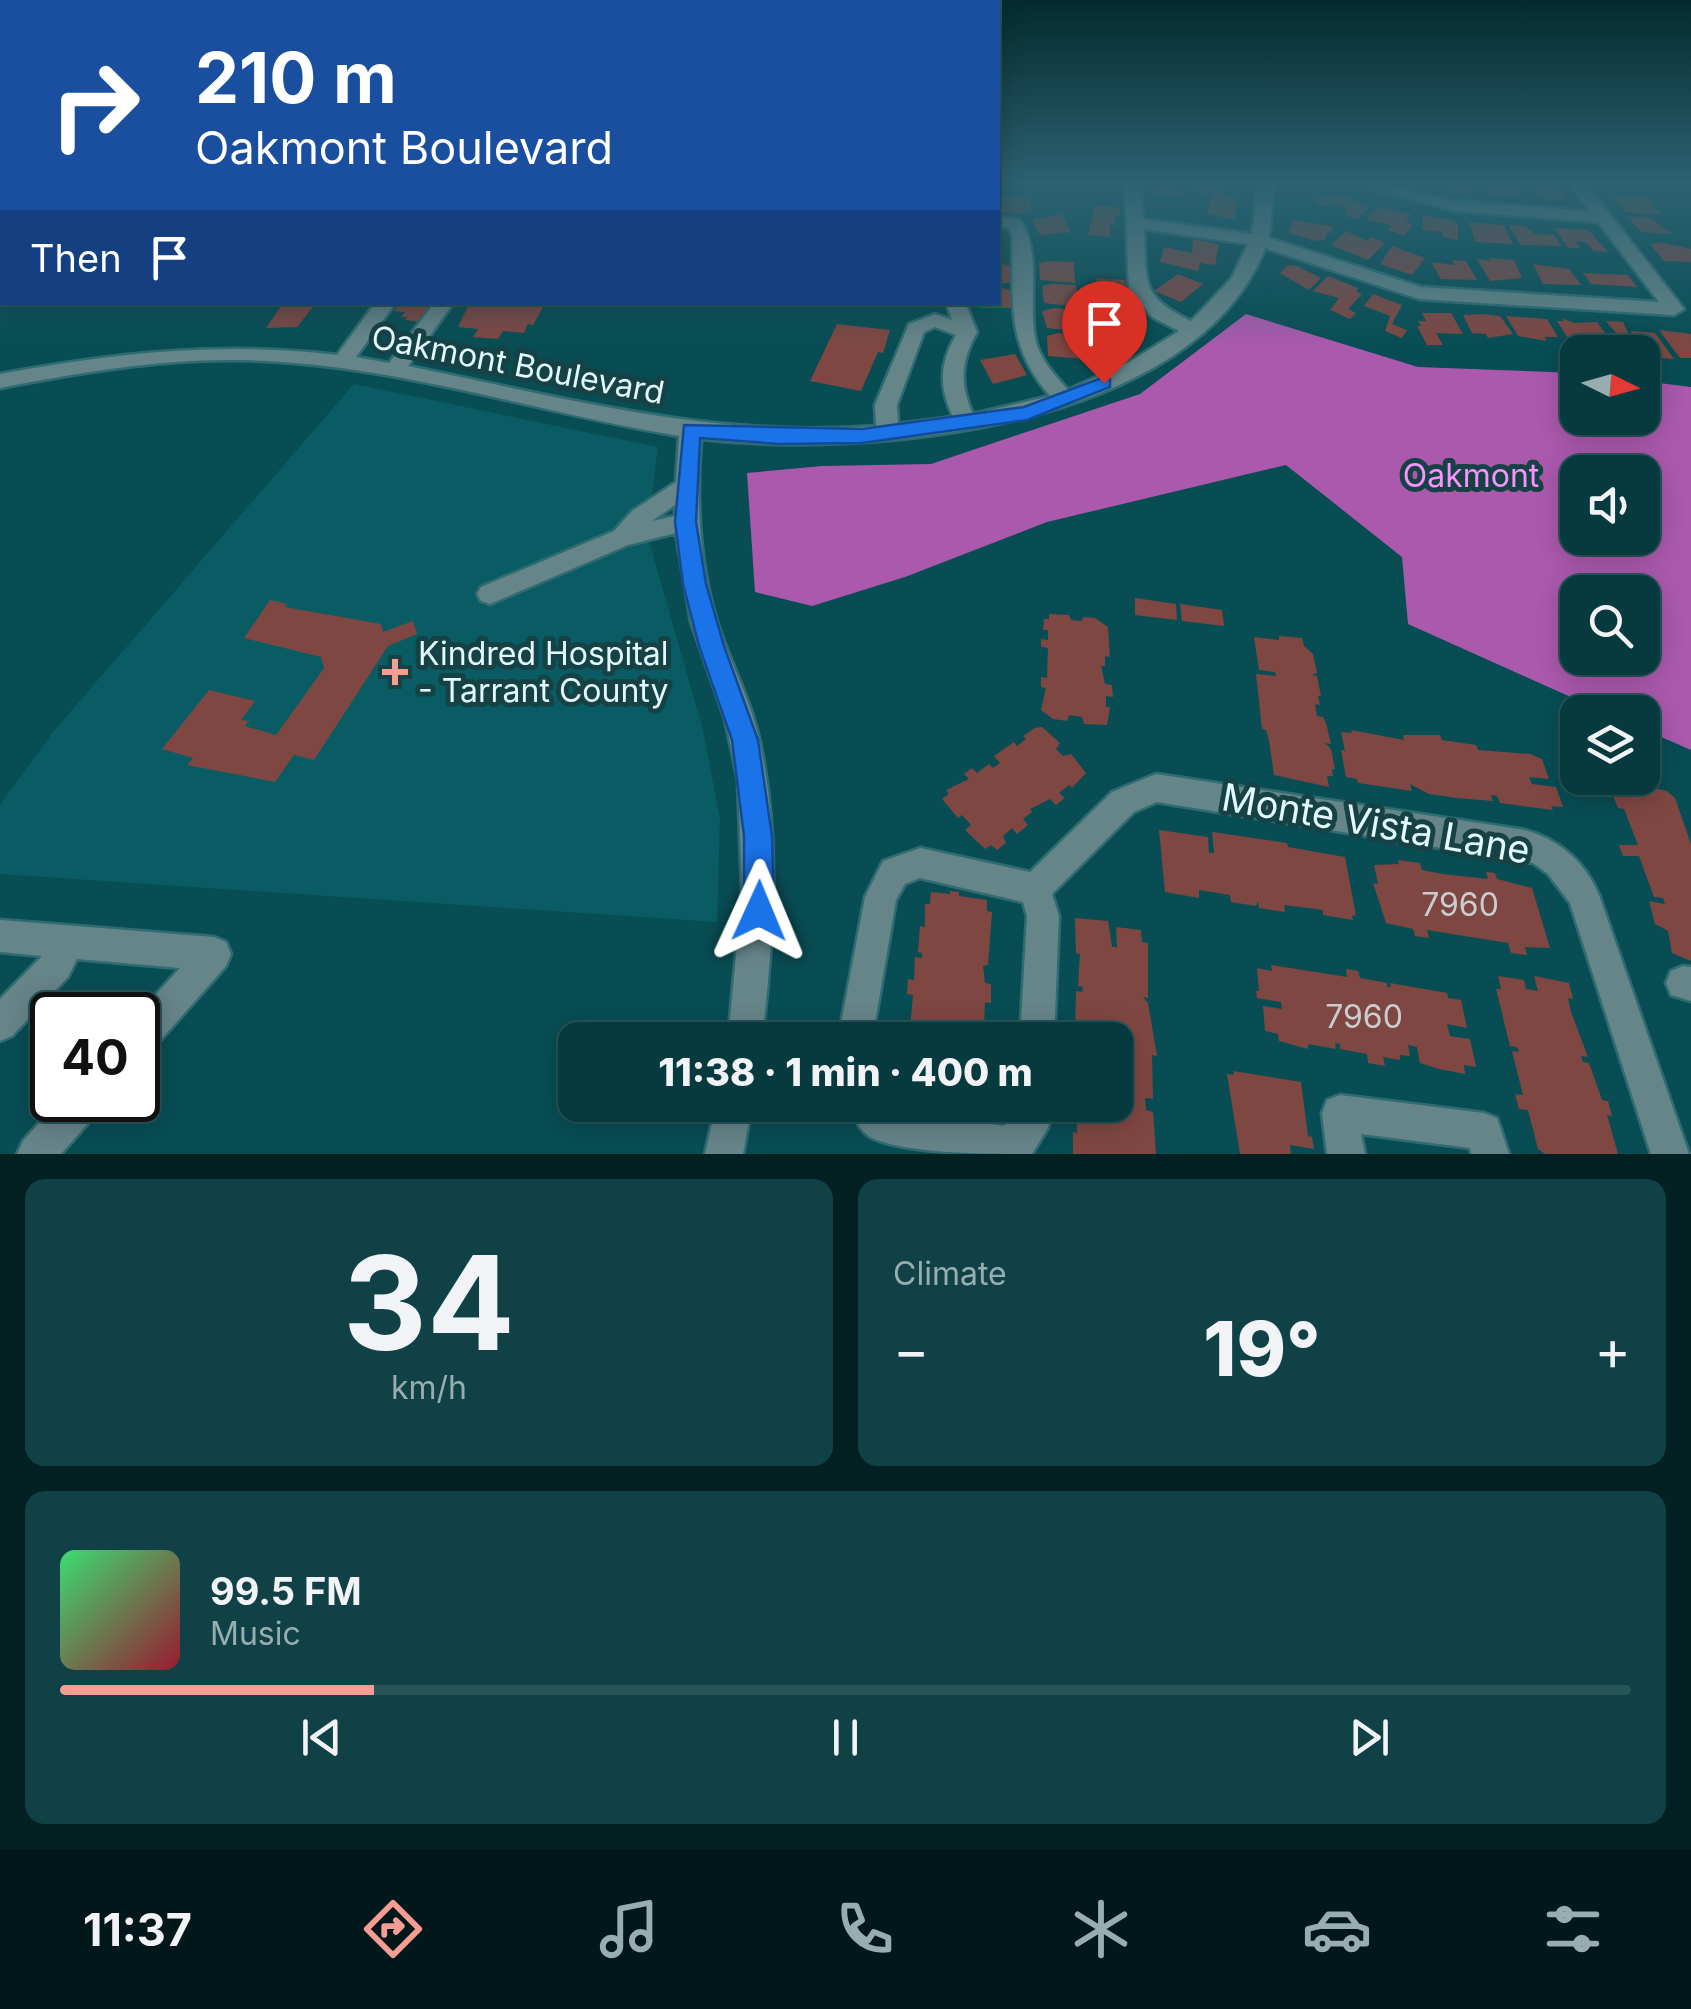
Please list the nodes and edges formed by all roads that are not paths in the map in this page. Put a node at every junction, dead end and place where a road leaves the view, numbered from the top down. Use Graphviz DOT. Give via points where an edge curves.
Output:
graph roads {
  1 [pos="1021,239"];
  2 [pos="1136,239"];
  3 [pos="1250,239"];
  4 [pos="1621,239"];
  5 [pos="1258,240"];
  6 [pos="384,305"];
  7 [pos="440,305"];
  8 [pos="956,305"];
  9 [pos="1195,331"];
  10 [pos="967,332"];
  11 [pos="394,333"];
  12 [pos="342,362"];
  13 [pos="395,370"];
  14 [pos="0,380"];
  15 [pos="1064,400"];
  16 [pos="966,423"];
  17 [pos="691,430"];
  18 [pos="887,433"];
  19 [pos="686,486"];
  20 [pos="686,522"];
  21 [pos="623,537"];
  22 [pos="490,594"];
  23 [pos="1035,890"];
  24 [pos="0,936"];
  25 [pos="68,943"];
  26 [pos="160,1015"];
  27 [pos="747,1022"];
  28 [pos="859,1022"];
  29 [pos="1038,1022"];
  30 [pos="0,1024"];
  31 [pos="64,1122"];
  32 [pos="731,1122"];
  33 [pos="879,1122"];
  34 [pos="1031,1122"];
  35 [pos="36,1154"];
  36 [pos="724,1154"];
  37 [pos="1346,1154"];
  38 [pos="1490,1154"];
  39 [pos="1670,1154"];
  1 -- 15 [label="street" via="1026,338 1036,367"];
  2 -- 9 [label="street" via="1138,290 1159,313"];
  3 -- 5 [label="street"];
  4 -- 5 [label="street" via="1674,309 1420,293"];
  5 -- 9 [label="street, Oakmont Boulevard" via="1238,288"];
  6 -- 11 [label="street"];
  7 -- 11 [label="street"];
  8 -- 10 [label="street"];
  9 -- 15 [label="street, Oakmont Boulevard" via="1135,369"];
  10 -- 16 [label="street" via="951,373"];
  10 -- 18 [label="street" via="936,320 916,328 889,393"];
  11 -- 12 [label="street"];
  11 -- 13 [label="street"];
  12 -- 13 [label="street, Oakmont Boulevard"];
  12 -- 14 [label="street, Oakmont Boulevard" via="182,357"];
  13 -- 17 [label="street, Oakmont Boulevard"];
  15 -- 16 [label="street, Oakmont Boulevard"];
  16 -- 18 [label="street, Oakmont Boulevard"];
  17 -- 18 [label="street, Oakmont Boulevard" via="779,437"];
  17 -- 19 [label="street"];
  19 -- 20 [label="street"];
  19 -- 21 [label="street"];
  20 -- 21 [label="street"];
  20 -- 27 [label="street" via="695,584 737,710 753,786 761,885"];
  21 -- 22 [label="street"];
  23 -- 28 [label="street" via="920,863 894,872 881,897"];
  23 -- 29 [label="street" via="1042,916"];
  23 -- 39 [label="street, Monte Vista Lane" via="1122,802 1156,788 1540,848 1559,861 1583,895"];
  24 -- 25 [label="street"];
  25 -- 26 [label="street" via="214,954"];
  25 -- 30 [label="street" via="56,966"];
  31 -- 35 [label="street"];
  32 -- 36 [label="street"];
  33 -- 34 [label="street" via="1003,1146 1024,1138"];
  37 -- 38 [label="street" via="1340,1113 1484,1131"];
}
